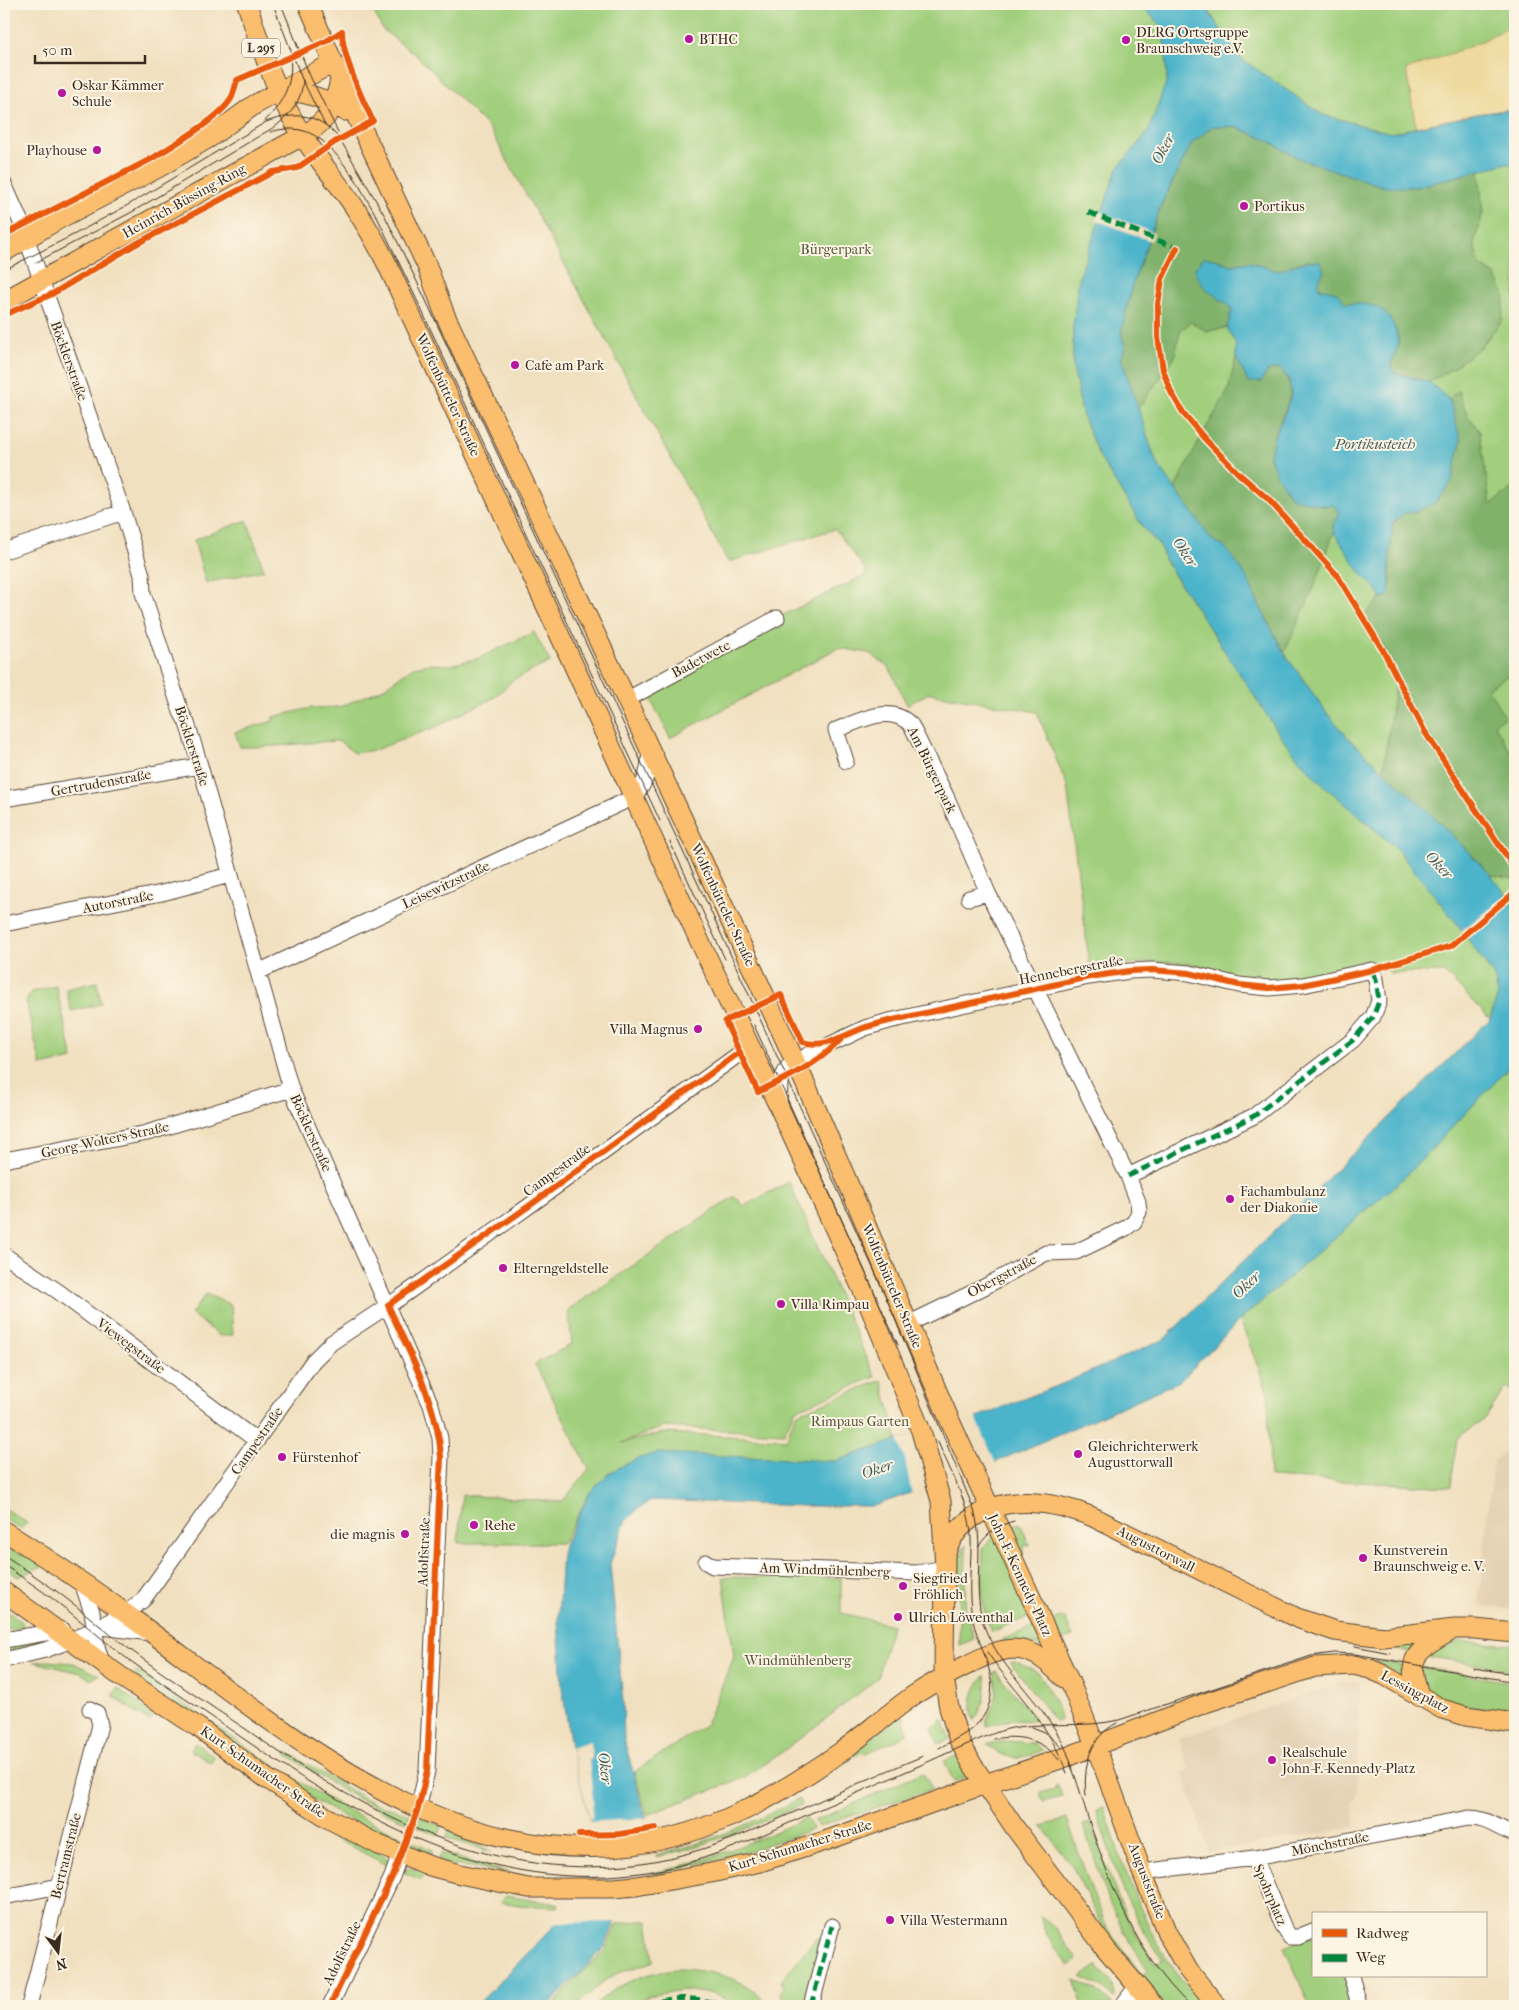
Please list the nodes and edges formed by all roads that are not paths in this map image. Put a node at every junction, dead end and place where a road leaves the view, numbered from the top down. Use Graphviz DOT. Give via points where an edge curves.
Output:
graph roads {
  1 [pos="247,4"];
  2 [pos="308,4"];
  3 [pos="337,71"];
  4 [pos="278,91"];
  5 [pos="334,105"];
  6 [pos="358,122"];
  7 [pos="303,136"];
  8 [pos="4,184"];
  9 [pos="26,239"];
  10 [pos="4,252"];
  11 [pos="41,282"];
  12 [pos="4,301"];
  13 [pos="123,512"];
  14 [pos="4,551"];
  15 [pos="777,618"];
  16 [pos="626,700"];
  17 [pos="650,749"];
  18 [pos="846,761"];
  19 [pos="199,766"];
  20 [pos="634,797"];
  21 [pos="4,799"];
  22 [pos="230,875"];
  23 [pos="988,893"];
  24 [pos="969,898"];
  25 [pos="4,924"];
  26 [pos="258,972"];
  27 [pos="1036,989"];
  28 [pos="750,1046"];
  29 [pos="795,1062"];
  30 [pos="291,1089"];
  31 [pos="780,1107"];
  32 [pos="4,1160"];
  33 [pos="1128,1176"];
  34 [pos="4,1255"];
  35 [pos="388,1305"];
  36 [pos="908,1324"];
  37 [pos="257,1441"];
  38 [pos="990,1508"];
  39 [pos="943,1522"];
  40 [pos="4,1531"];
  41 [pos="706,1562"];
  42 [pos="945,1568"];
  43 [pos="82,1583"];
  44 [pos="4,1592"];
  45 [pos="126,1613"];
  46 [pos="95,1628"];
  47 [pos="1454,1629"];
  48 [pos="151,1633"];
  49 [pos="1515,1633"];
  50 [pos="65,1636"];
  51 [pos="4,1640"];
  52 [pos="4,1660"];
  53 [pos="102,1663"];
  54 [pos="944,1676"];
  55 [pos="1072,1686"];
  56 [pos="1420,1697"];
  57 [pos="90,1709"];
  58 [pos="1515,1723"];
  59 [pos="1096,1746"];
  60 [pos="985,1784"];
  61 [pos="418,1809"];
  62 [pos="1515,1834"];
  63 [pos="400,1854"];
  64 [pos="1254,1858"];
  65 [pos="1142,1872"];
  66 [pos="59,1886"];
  67 [pos="4,1896"];
  68 [pos="832,1926"];
  69 [pos="1312,1932"];
  70 [pos="1352,1978"];
  71 [pos="1136,1987"];
  72 [pos="29,2006"];
  73 [pos="330,2006"];
  74 [pos="811,2006"];
  75 [pos="1122,2006"];
  76 [pos="1154,2006"];
  77 [pos="1217,2006"];
  78 [pos="1357,2006"];
  1 -- 4 [label="main road, Wolfenbütteler Straße / L 295"];
  2 -- 3 [label="main road, Wolfenbütteler Straße"];
  3 -- 4 [label="main road"];
  3 -- 5 [label="main road, Heinrich-Büssing-Ring"];
  3 -- 6 [label="main road, Wolfenbütteler Straße"];
  4 -- 5 [label="main road" via="306,94"];
  4 -- 7 [label="main road, Wolfenbütteler Straße / L 295"];
  4 -- 9 [label="main road" via="189,150"];
  5 -- 6 [label="main road"];
  5 -- 7 [label="main road, Heinrich-Büssing-Ring" via="324,121"];
  6 -- 16 [label="main road, Wolfenbütteler Straße"];
  7 -- 11 [label="main road, Heinrich-Büssing-Ring"];
  7 -- 20 [label="main road, Wolfenbütteler Straße" via="374,238"];
  8 -- 9 [label="street, Böcklerstraße"];
  9 -- 10 [label="main road"];
  9 -- 11 [label="street, Böcklerstraße"];
  11 -- 12 [label="main road, Heinrich-Büssing-Ring"];
  11 -- 13 [label="street, Böcklerstraße"];
  13 -- 14 [label="street"];
  13 -- 19 [label="street, Böcklerstraße" via="142,575 143,593"];
  15 -- 16 [label="street, Badetwete"];
  16 -- 17 [label="main road, Wolfenbütteler Straße"];
  17 -- 20 [label="street" via="648,775"];
  17 -- 29 [label="main road, Wolfenbütteler Straße"];
  18 -- 23 [label="street, Am Bürgerpark" via="836,730 881,714 898,715 907,721 947,798"];
  19 -- 21 [label="street, Gertrudenstraße"];
  19 -- 22 [label="street, Böcklerstraße"];
  20 -- 26 [label="street, Leisewitzstraße"];
  20 -- 28 [label="main road, Wolfenbütteler Straße"];
  22 -- 25 [label="street, Autorstraße" via="162,893"];
  22 -- 26 [label="street, Böcklerstraße"];
  23 -- 24 [label="street"];
  23 -- 27 [label="street, Am Bürgerpark"];
  26 -- 30 [label="street, Böcklerstraße"];
  27 -- 29 [label="street, Hennebergstraße" via="865,1028"];
  27 -- 33 [label="street, Hennebergstraße"];
  27 -- 33 [label="street, Hennebergstraße" via="1130,971 1189,973 1239,985 1269,988 1303,985 1372,970 1378,1001 1373,1017 1353,1040 1254,1116"];
  28 -- 31 [label="main road, Wolfenbütteler Straße"];
  28 -- 35 [label="street, Campestraße"];
  29 -- 31 [label="street, Wolfenbütteler Straße" via="780,1080"];
  29 -- 36 [label="main road, Wolfenbütteler Straße"];
  30 -- 32 [label="street, Georg-Wolters-Straße" via="147,1133"];
  30 -- 35 [label="street, Böcklerstraße"];
  31 -- 39 [label="main road, Wolfenbütteler Straße" via="864,1293 921,1431"];
  33 -- 36 [label="street, Obergstraße" via="1139,1212 1126,1228 1076,1252 1046,1253"];
  34 -- 37 [label="street, Viewegstraße" via="60,1292"];
  35 -- 37 [label="street, Campestraße" via="331,1343 313,1361"];
  35 -- 61 [label="street, Adolfstraße" via="431,1406 440,1438 427,1771"];
  36 -- 38 [label="main road, Wolfenbütteler Straße"];
  37 -- 45 [label="street, Campestraße" via="150,1592"];
  38 -- 42 [label="main road, John-F.-Kennedy-Platz" via="976,1515 955,1534 946,1550"];
  38 -- 47 [label="main road, Augusttorwall" via="1025,1503 1058,1505 1076,1510 1314,1625 1357,1635 1384,1637"];
  38 -- 55 [label="main road, John-F.-Kennedy-Platz"];
  39 -- 42 [label="main road, John-F.-Kennedy-Platz"];
  40 -- 43 [label="main road"];
  41 -- 42 [label="street, Am Windmühlenberg" via="713,1566 917,1573"];
  42 -- 54 [label="main road, John-F.-Kennedy-Platz"];
  43 -- 45 [label="main road"];
  43 -- 46 [label="street"];
  44 -- 50 [label="main road, Kurt-Schumacher-Straße"];
  45 -- 46 [label="street, Campestraße"];
  45 -- 48 [label="main road"];
  46 -- 48 [label="street"];
  46 -- 50 [label="street, Campestraße"];
  46 -- 53 [label="street"];
  47 -- 49 [label="main road"];
  47 -- 56 [label="main road" via="1419,1652 1412,1674"];
  48 -- 61 [label="main road" via="299,1741"];
  50 -- 51 [label="street"];
  50 -- 52 [label="street" via="45,1650"];
  50 -- 53 [label="main road, Kurt-Schumacher-Straße"];
  53 -- 63 [label="main road, Kurt-Schumacher-Straße" via="331,1820"];
  54 -- 55 [label="main road, John-F.-Kennedy-Platz" via="984,1656 1013,1649 1042,1658"];
  54 -- 60 [label="main road, John-F.-Kennedy-Platz" via="955,1731"];
  54 -- 61 [label="main road" via="843,1750 769,1798 709,1826 681,1835 604,1847 540,1844 500,1837"];
  55 -- 59 [label="main road, John-F.-Kennedy-Platz"];
  56 -- 58 [label="main road, Lessingplatz" via="1457,1714"];
  56 -- 59 [label="main road, Lessingplatz" via="1370,1669 1344,1665 1315,1667 1204,1703"];
  57 -- 66 [label="street, Bertramstraße" via="97,1713 100,1725"];
  59 -- 60 [label="main road"];
  59 -- 65 [label="main road, Auguststraße"];
  60 -- 63 [label="main road, Kurt-Schumacher-Straße" via="760,1862 649,1884 614,1888 528,1888 430,1866"];
  60 -- 71 [label="main road" via="1057,1885"];
  62 -- 64 [label="street, Mönchstraße" via="1488,1820 1469,1818"];
  63 -- 73 [label="street, Adolfstraße"];
  64 -- 65 [label="street, Mönchstraße"];
  64 -- 69 [label="street, Spohrplatz" via="1290,1937"];
  65 -- 77 [label="main road, Auguststraße" via="1182,1961"];
  66 -- 67 [label="street"];
  66 -- 72 [label="street, Bertramstraße"];
  68 -- 74 [label="street"];
  70 -- 78 [label="street"];
  71 -- 75 [label="street"];
  71 -- 76 [label="main road"];
}
